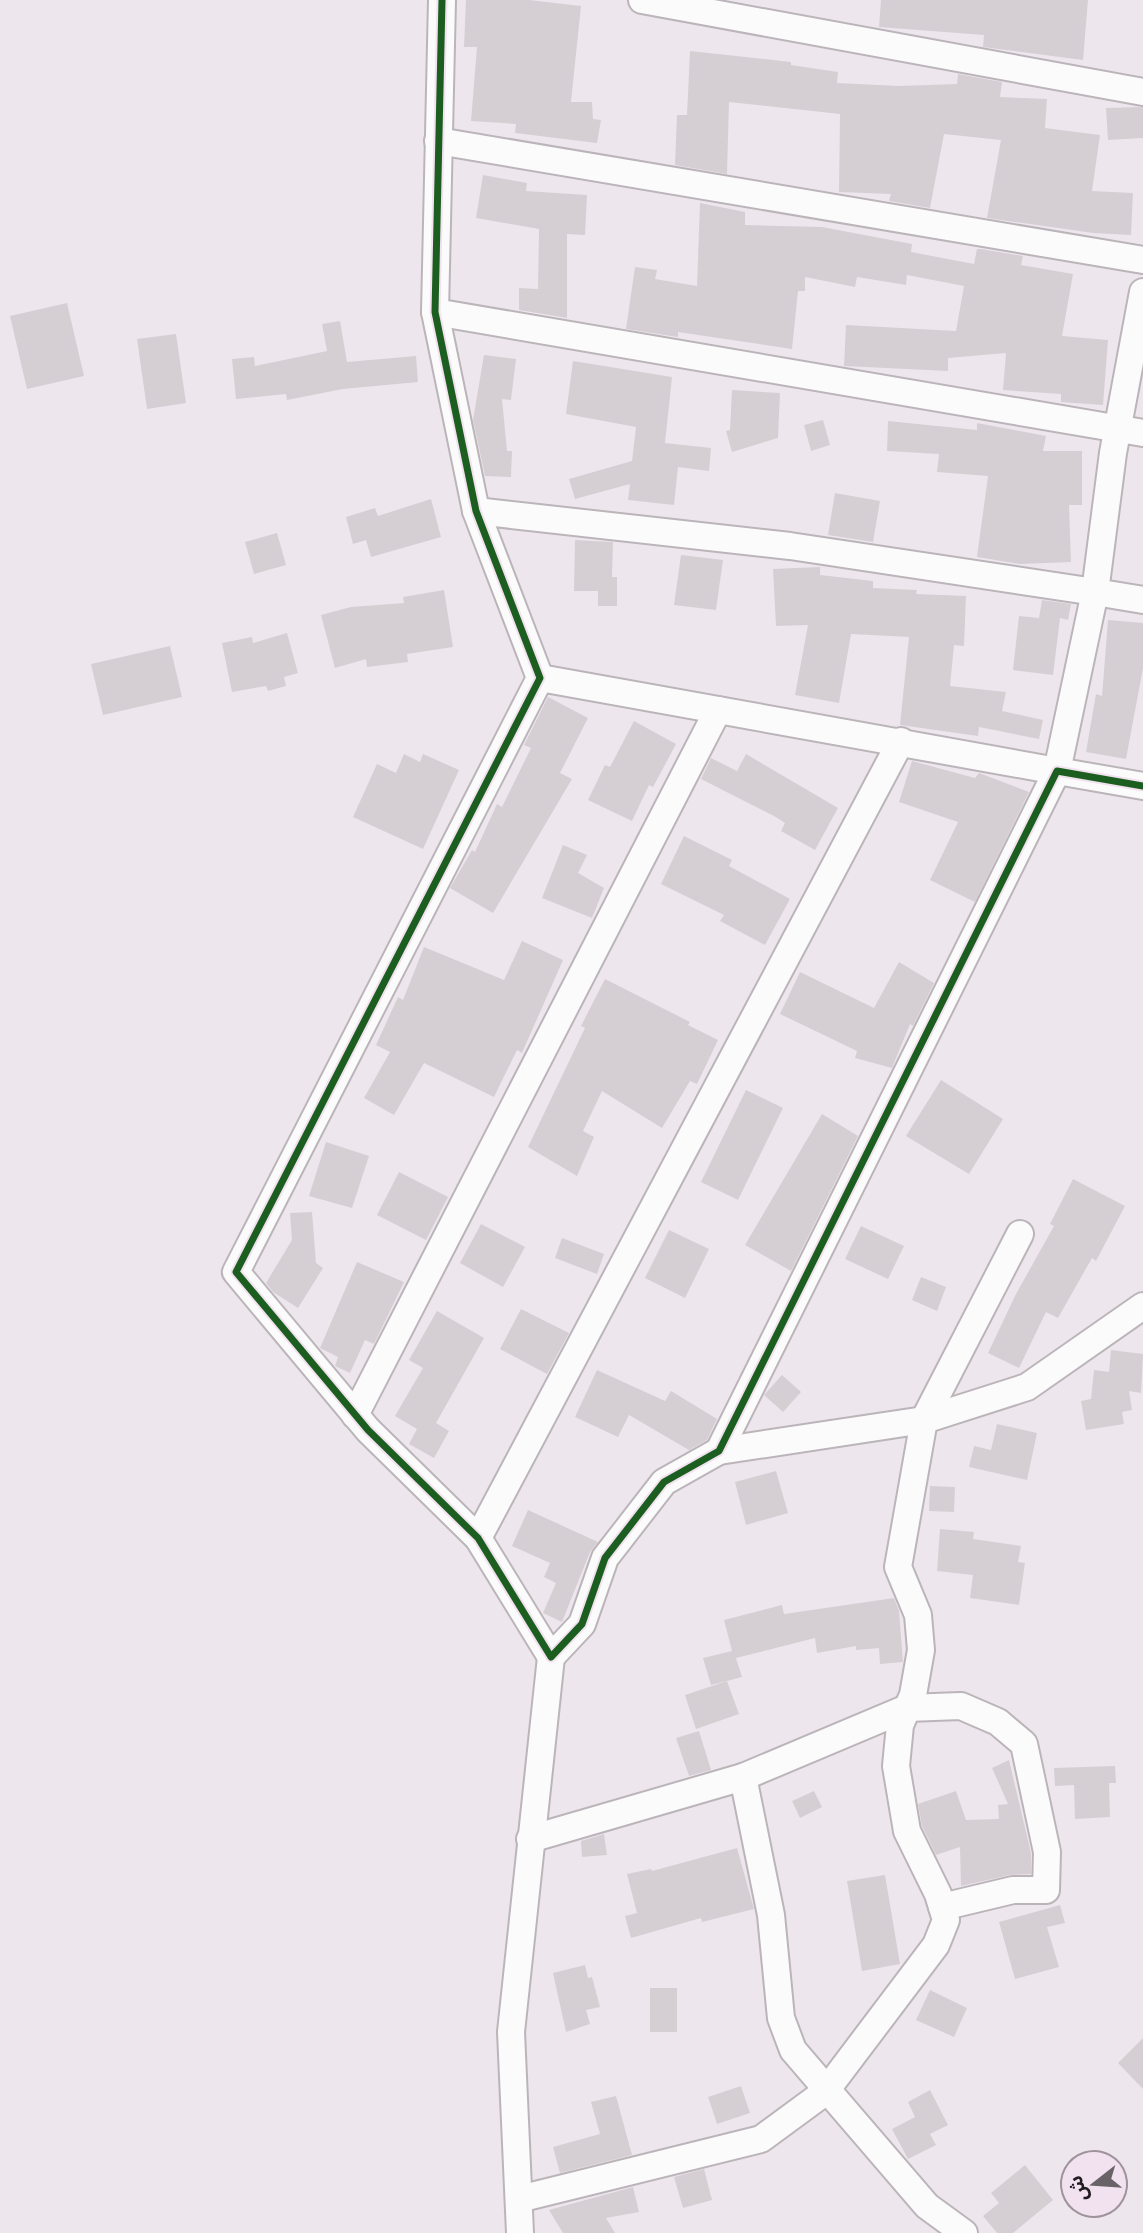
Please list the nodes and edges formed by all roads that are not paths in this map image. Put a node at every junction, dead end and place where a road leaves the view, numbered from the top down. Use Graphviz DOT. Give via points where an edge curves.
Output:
graph roads {
  1 [pos="442,0"];
  2 [pos="642,0"];
  3 [pos="1143,92"];
  4 [pos="438,141"];
  5 [pos="1143,260"];
  6 [pos="1143,292"];
  7 [pos="435,312"];
  8 [pos="1130,431"];
  9 [pos="476,512"];
  10 [pos="1096,592"];
  11 [pos="1143,600"];
  12 [pos="540,678"];
  13 [pos="718,710"];
  14 [pos="901,740"];
  15 [pos="1057,771"];
  16 [pos="1143,786"];
  17 [pos="1020,1234"];
  18 [pos="1143,1306"];
  19 [pos="355,1415"];
  20 [pos="924,1420"];
  21 [pos="719,1451"];
  22 [pos="478,1538"];
  23 [pos="551,1657"];
  24 [pos="907,1708"];
  25 [pos="743,1777"];
  26 [pos="530,1839"];
  27 [pos="942,1907"];
  28 [pos="825,2092"];
  29 [pos="519,2199"];
  30 [pos="520,2233"];
  31 [pos="964,2233"];
  1 -- 4 [label="street"];
  2 -- 3 [label="street"];
  4 -- 5 [label="street"];
  4 -- 7 [label="street"];
  6 -- 8 [label="street"];
  7 -- 8 [label="street"];
  7 -- 9 [label="street"];
  8 -- 10 [label="street"];
  9 -- 10 [label="street" via="790,546"];
  9 -- 12 [label="street"];
  10 -- 11 [label="street"];
  10 -- 15 [label="street"];
  12 -- 13 [label="street"];
  12 -- 19 [label="street" via="236,1272"];
  13 -- 14 [label="street"];
  13 -- 19 [label="street"];
  14 -- 15 [label="street"];
  14 -- 22 [label="street"];
  15 -- 16 [label="street"];
  15 -- 21 [label="street"];
  17 -- 20 [label="street"];
  18 -- 20 [label="street" via="1027,1387"];
  19 -- 22 [label="street"];
  20 -- 21 [label="street"];
  20 -- 24 [label="street" via="898,1567 918,1615 921,1650"];
  21 -- 23 [label="street" via="664,1482 605,1558 582,1624"];
  22 -- 23 [label="street"];
  23 -- 26 [label="street"];
  24 -- 25 [label="street"];
  24 -- 27 [label="street" via="900,1725 896,1766 907,1831"];
  24 -- 27 [label="street" via="961,1706 998,1722 1024,1744 1047,1852 1046,1891 1013,1890"];
  25 -- 26 [label="street"];
  25 -- 28 [label="street" via="771,1915 781,2018 793,2050"];
  26 -- 29 [label="street" via="511,2032"];
  27 -- 28 [label="street" via="946,1920 936,1945"];
  28 -- 29 [label="street" via="761,2139"];
  28 -- 31 [label="street" via="927,2206"];
  29 -- 30 [label="street"];
}
